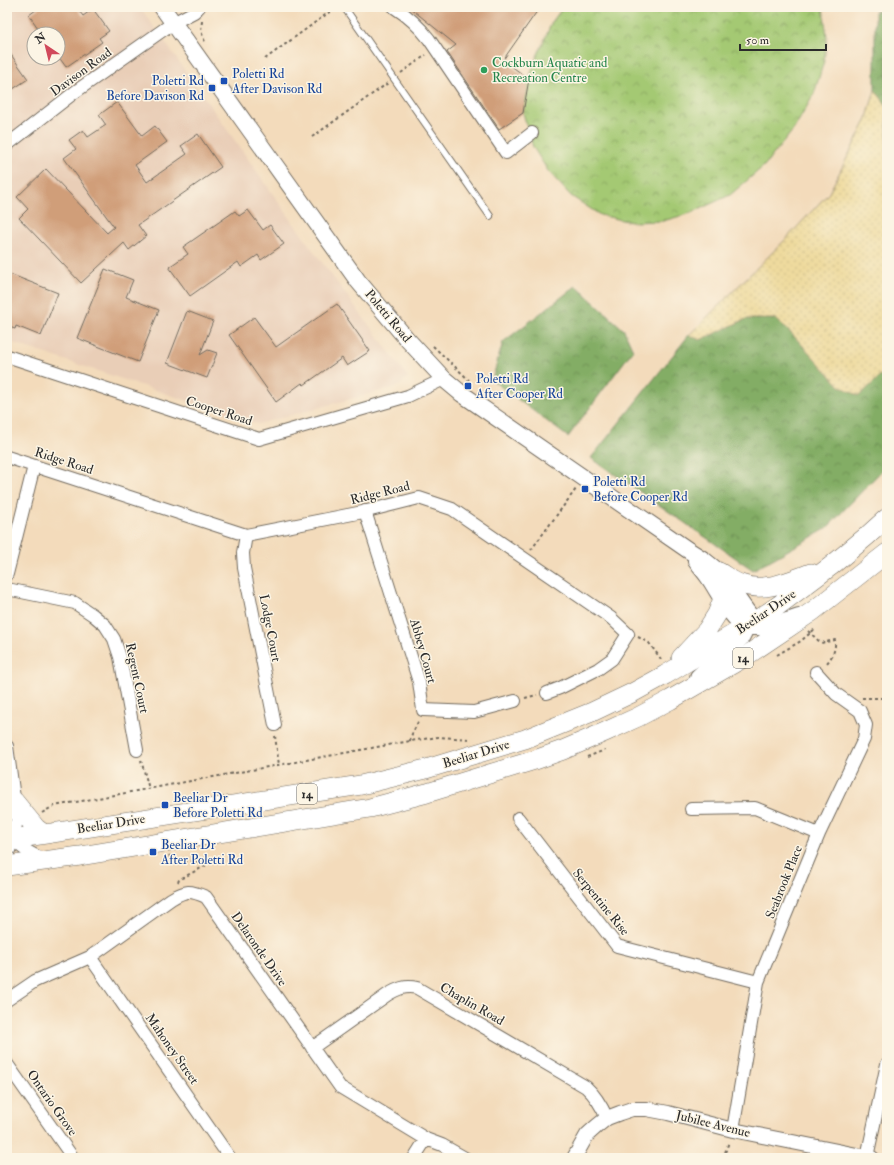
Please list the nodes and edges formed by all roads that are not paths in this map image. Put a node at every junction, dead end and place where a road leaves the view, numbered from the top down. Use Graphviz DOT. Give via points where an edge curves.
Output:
graph roads {
  1 [pos="162,7"];
  2 [pos="186,7"];
  3 [pos="344,7"];
  4 [pos="394,7"];
  5 [pos="201,12"];
  6 [pos="173,23"];
  7 [pos="532,132"];
  8 [pos="7,145"];
  9 [pos="490,216"];
  10 [pos="7,356"];
  11 [pos="444,379"];
  12 [pos="7,457"];
  13 [pos="34,466"];
  14 [pos="365,511"];
  15 [pos="887,518"];
  16 [pos="246,535"];
  17 [pos="688,550"];
  18 [pos="887,553"];
  19 [pos="831,566"];
  20 [pos="719,572"];
  21 [pos="7,574"];
  22 [pos="7,589"];
  23 [pos="723,599"];
  24 [pos="807,616"];
  25 [pos="747,626"];
  26 [pos="663,667"];
  27 [pos="816,672"];
  28 [pos="547,693"];
  29 [pos="670,700"];
  30 [pos="515,701"];
  31 [pos="275,725"];
  32 [pos="7,746"];
  33 [pos="137,750"];
  34 [pos="14,801"];
  35 [pos="691,808"];
  36 [pos="518,818"];
  37 [pos="44,834"];
  38 [pos="819,834"];
  39 [pos="8,840"];
  40 [pos="45,860"];
  41 [pos="7,866"];
  42 [pos="90,957"];
  43 [pos="758,982"];
  44 [pos="7,1000"];
  45 [pos="312,1048"];
  46 [pos="7,1064"];
  47 [pos="887,1064"];
  48 [pos="607,1118"];
  49 [pos="731,1135"];
  50 [pos="426,1139"];
  51 [pos="870,1157"];
  52 [pos="73,1158"];
  53 [pos="230,1158"];
  54 [pos="414,1158"];
  55 [pos="465,1158"];
  56 [pos="574,1158"];
  1 -- 6 [label="main road, Poletti Road"];
  2 -- 6 [label="street"];
  3 -- 9 [label="lane"];
  4 -- 7 [label="street" via="420,27 506,153"];
  5 -- 6 [label="street" via="194,12"];
  6 -- 8 [label="street, Davison Road" via="75,92"];
  6 -- 11 [label="main road, Poletti Road" via="358,281"];
  10 -- 11 [label="street, Cooper Road" via="259,439 408,396"];
  11 -- 17 [label="main road, Poletti Road"];
  12 -- 13 [label="street, Ridge Road"];
  13 -- 16 [label="street, Ridge Road"];
  13 -- 21 [label="street"];
  14 -- 16 [label="street, Ridge Road"];
  14 -- 28 [label="street, Ridge Road" via="419,498 452,508 611,618 628,634 612,659 598,669"];
  14 -- 30 [label="street, Abbey Court" via="419,682 423,710 474,712"];
  15 -- 19 [label="highway, Beeliar Drive / 14"];
  16 -- 31 [label="street, Lodge Court" via="244,568"];
  17 -- 20 [label="main road, Poletti Road"];
  17 -- 23 [label="main road, Poletti Road"];
  18 -- 24 [label="highway, Beeliar Drive / 14"];
  19 -- 20 [label="highway" via="771,586 757,588 740,584"];
  19 -- 25 [label="highway, Beeliar Drive / 14"];
  20 -- 25 [label="main road, Poletti Road" via="746,609"];
  22 -- 33 [label="street, Regent Court" via="75,603 105,624 120,657"];
  23 -- 25 [label="main road, Poletti Road" via="734,617"];
  23 -- 26 [label="highway" via="707,630"];
  24 -- 25 [label="main road" via="757,628"];
  24 -- 29 [label="highway, Beeliar Drive / 14" via="743,658"];
  25 -- 26 [label="highway, Beeliar Drive / 14"];
  25 -- 29 [label="main road" via="741,638"];
  26 -- 37 [label="highway, Beeliar Drive / 14" via="592,712 525,739 426,769 361,785"];
  27 -- 38 [label="street, Seabrook Place" via="836,694 860,711 866,725 864,739"];
  29 -- 40 [label="highway, Beeliar Drive / 14" via="605,732 542,757 370,808"];
  32 -- 34 [label="street"];
  34 -- 37 [label="highway"];
  34 -- 39 [label="street" via="17,820"];
  35 -- 38 [label="street" via="755,808"];
  36 -- 43 [label="street, Serpentine Rise" via="618,946"];
  37 -- 39 [label="highway, Beeliar Drive / 14"];
  38 -- 43 [label="street, Seabrook Place"];
  39 -- 40 [label="street"];
  40 -- 41 [label="highway, Beeliar Drive / 14"];
  42 -- 44 [label="street, Delaronde Drive" via="35,981"];
  42 -- 45 [label="street, Delaronde Drive" via="170,899 189,891 198,894 206,898"];
  42 -- 53 [label="street, Mahoney Street"];
  43 -- 49 [label="street, Seabrook Place"];
  45 -- 48 [label="street, Chaplin Road" via="386,995 410,986 586,1087"];
  45 -- 50 [label="street, Delaronde Drive" via="340,1088"];
  46 -- 52 [label="street, Ontario Grove"];
  47 -- 51 [label="street"];
  48 -- 49 [label="street, Jubilee Avenue" via="632,1109 647,1109 668,1113"];
  48 -- 56 [label="street, Jubilee Avenue" via="587,1135"];
  49 -- 51 [label="street, Jubilee Avenue"];
  50 -- 54 [label="street"];
  50 -- 55 [label="street, Delaronde Drive"];
}
